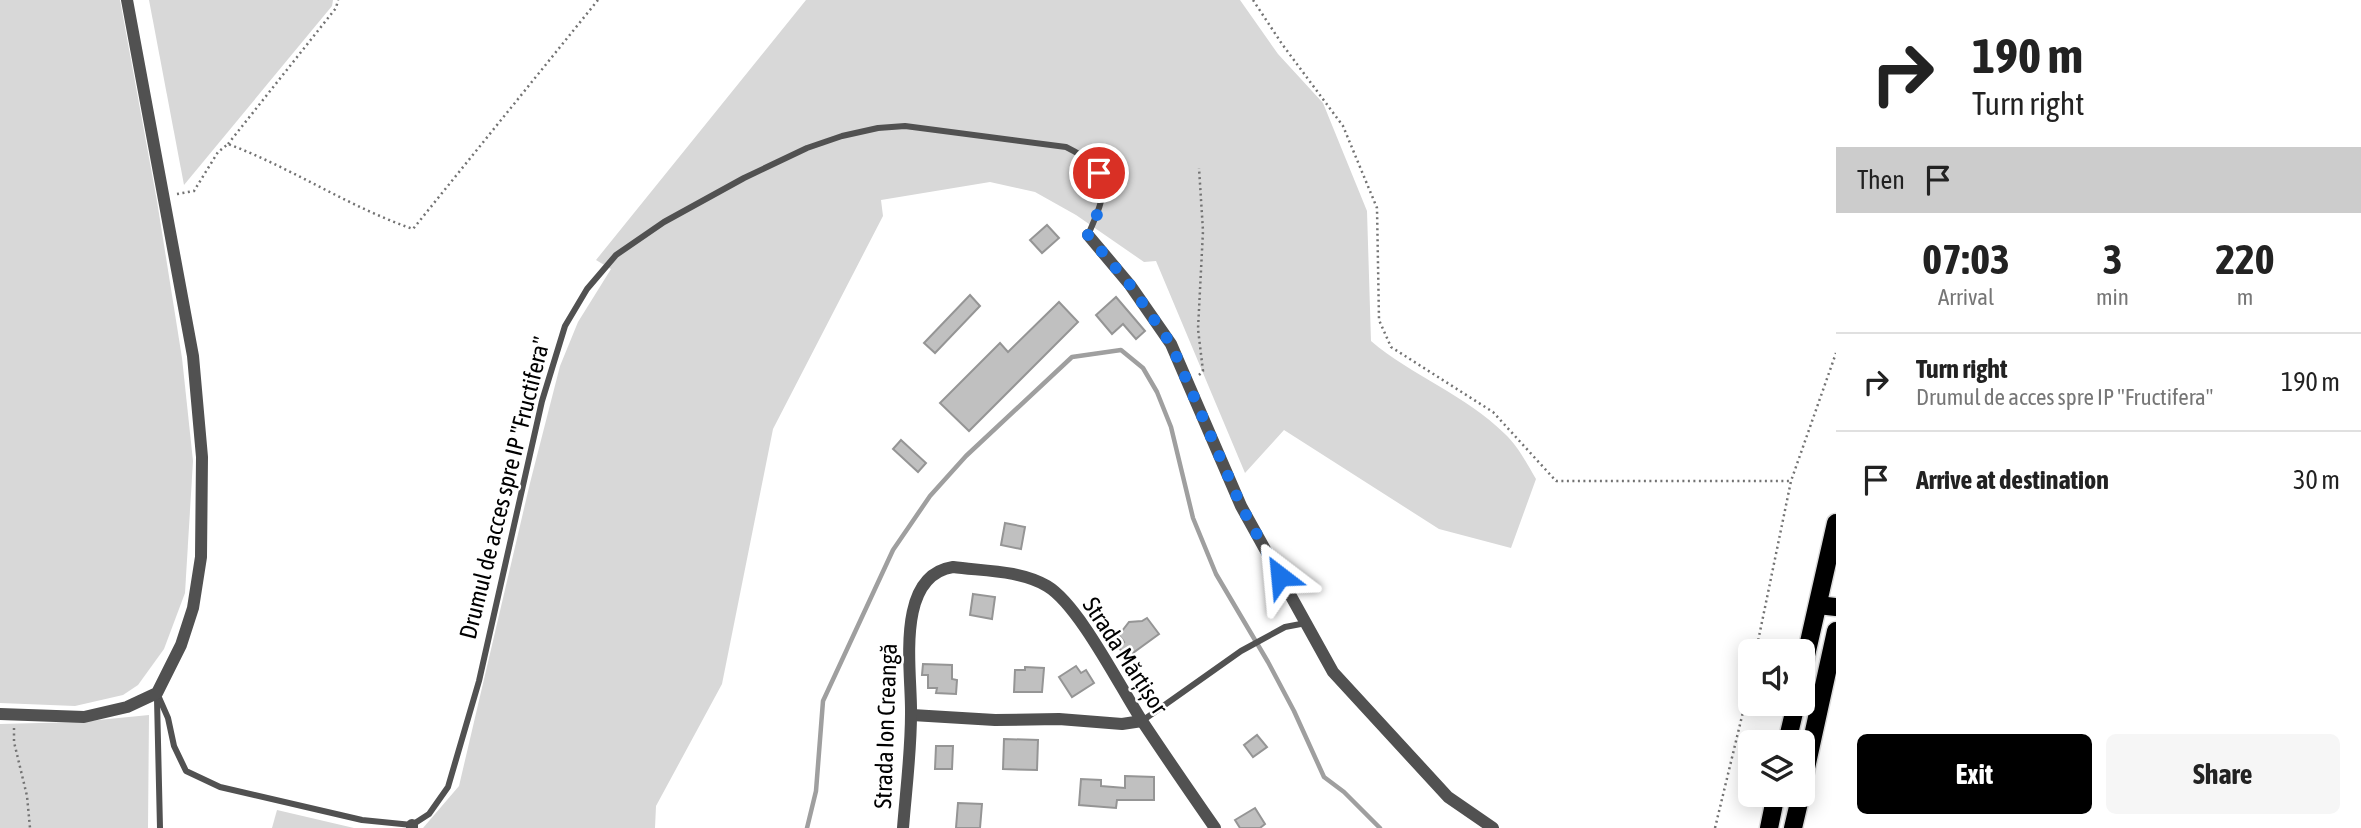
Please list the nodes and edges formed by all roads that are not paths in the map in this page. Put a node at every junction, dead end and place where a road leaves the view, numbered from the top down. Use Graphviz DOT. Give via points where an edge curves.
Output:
graph roads {
  1 [pos="127,0"];
  2 [pos="1088,235"];
  3 [pos="1836,523"];
  4 [pos="1818,605"];
  5 [pos="1836,607"];
  6 [pos="1306,623"];
  7 [pos="911,625"];
  8 [pos="1836,631"];
  9 [pos="1810,639"];
  10 [pos="157,693"];
  11 [pos="0,714"];
  12 [pos="912,715"];
  13 [pos="1142,721"];
  14 [pos="1814,730"];
  15 [pos="1773,807"];
  16 [pos="1798,807"];
  17 [pos="412,827"];
  18 [pos="160,828"];
  19 [pos="903,828"];
  20 [pos="1214,828"];
  21 [pos="1493,828"];
  22 [pos="1769,828"];
  23 [pos="1793,828"];
  1 -- 10 [label="street" via="193,356 202,457 201,557 192,608 181,645"];
  2 -- 6 [label="street" via="1171,344 1241,506"];
  2 -- 17 [label="lane, Drumul de acces spre IP \"Fructifera\"" via="1104,187 1086,157 1066,147 905,126 842,136 807,148 664,222 616,255 587,289 565,326 542,401 479,681 448,787 429,814"];
  3 -- 4 [label="main road"];
  4 -- 5 [label="main road"];
  4 -- 9 [label="main road"];
  6 -- 13 [label="lane" via="1285,627 1241,651"];
  6 -- 21 [label="street" via="1333,672 1448,797"];
  7 -- 12 [label="street, Strada Ion Creangă"];
  7 -- 13 [label="street, Strada Mărțișor" via="918,592 942,569 1005,573 1044,584 1080,622"];
  8 -- 14 [label="main road"];
  10 -- 11 [label="street" via="127,707 84,717"];
  10 -- 17 [label="lane, Drumul de acces spre IP \"Fructifera\"" via="186,771 220,788"];
  10 -- 18 [label="lane"];
  12 -- 13 [label="street" via="1122,724"];
  12 -- 19 [label="street, Strada Ion Creangă"];
  13 -- 20 [label="street, Strada Mărțișor"];
  15 -- 22 [label="main road"];
  16 -- 23 [label="main road"];
}
